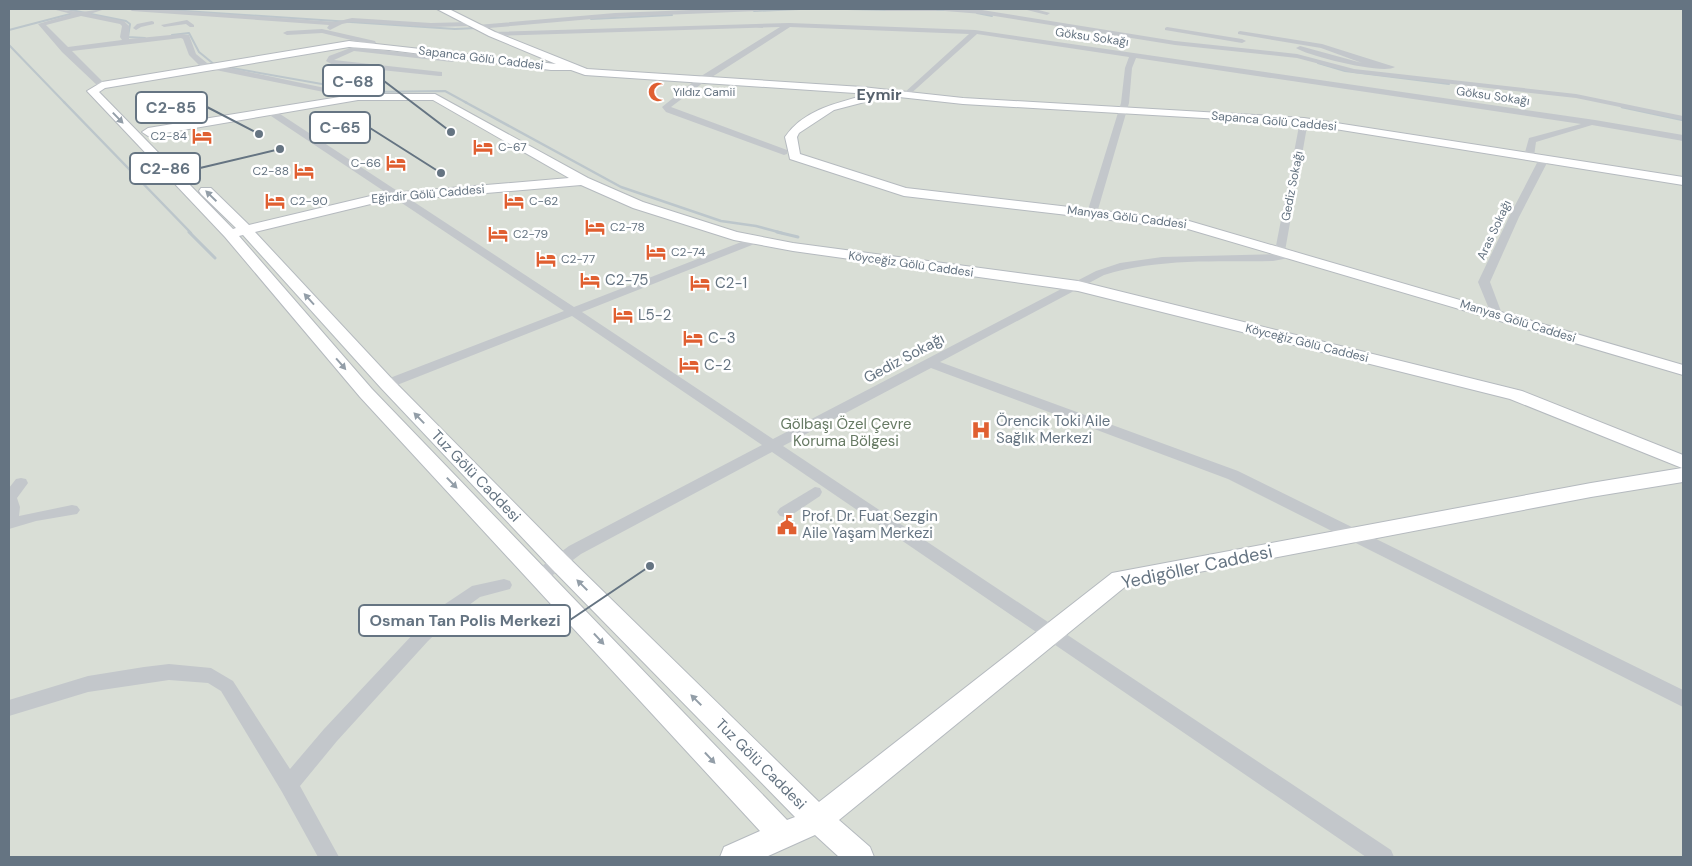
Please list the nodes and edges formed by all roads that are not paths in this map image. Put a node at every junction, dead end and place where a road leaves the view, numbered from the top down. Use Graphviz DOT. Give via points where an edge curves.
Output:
graph roads {
  1 [pos="55,9"];
  2 [pos="102,9"];
  3 [pos="132,9"];
  4 [pos="442,9"];
  5 [pos="657,9"];
  6 [pos="758,9"];
  7 [pos="886,9"];
  8 [pos="923,9"];
  9 [pos="936,9"];
  10 [pos="945,9"];
  11 [pos="1026,9"];
  12 [pos="635,11"];
  13 [pos="676,11"];
  14 [pos="81,12"];
  15 [pos="1054,15"];
  16 [pos="228,16"];
  17 [pos="345,21"];
  18 [pos="1038,21"];
  19 [pos="152,23"];
  20 [pos="256,23"];
  21 [pos="164,25"];
  22 [pos="474,25"];
  23 [pos="789,25"];
  24 [pos="192,26"];
  25 [pos="136,28"];
  26 [pos="1167,29"];
  27 [pos="325,32"];
  28 [pos="975,32"];
  29 [pos="287,33"];
  30 [pos="492,34"];
  31 [pos="1241,37"];
  32 [pos="127,41"];
  33 [pos="382,46"];
  34 [pos="65,50"];
  35 [pos="408,52"];
  36 [pos="1134,54"];
  37 [pos="463,57"];
  38 [pos="1357,57"];
  39 [pos="1387,58"];
  40 [pos="213,65"];
  41 [pos="570,67"];
  42 [pos="1390,67"];
  43 [pos="446,71"];
  44 [pos="701,80"];
  45 [pos="1450,81"];
  46 [pos="102,85"];
  47 [pos="866,93"];
  48 [pos="907,95"];
  49 [pos="358,97"];
  50 [pos="1122,109"];
  51 [pos="271,112"];
  52 [pos="1683,118"];
  53 [pos="1304,121"];
  54 [pos="1595,123"];
  55 [pos="148,132"];
  56 [pos="1662,135"];
  57 [pos="1683,138"];
  58 [pos="1683,148"];
  59 [pos="784,152"];
  60 [pos="1529,156"];
  61 [pos="1544,159"];
  62 [pos="1683,180"];
  63 [pos="583,181"];
  64 [pos="398,196"];
  65 [pos="1092,213"];
  66 [pos="238,232"];
  67 [pos="753,240"];
  68 [pos="1285,254"];
  69 [pos="1078,286"];
  70 [pos="572,311"];
  71 [pos="1496,314"];
  72 [pos="930,363"];
  73 [pos="1683,370"];
  74 [pos="387,384"];
  75 [pos="772,445"];
  76 [pos="1683,462"];
  77 [pos="1683,475"];
  78 [pos="22,483"];
  79 [pos="814,492"];
  80 [pos="9,498"];
  81 [pos="72,510"];
  82 [pos="785,512"];
  83 [pos="1354,534"];
  84 [pos="559,562"];
  85 [pos="540,576"];
  86 [pos="504,585"];
  87 [pos="1052,634"];
  88 [pos="1683,699"];
  89 [pos="9,708"];
  90 [pos="289,785"];
  91 [pos="818,820"];
  92 [pos="783,836"];
  93 [pos="329,857"];
  94 [pos="734,857"];
  95 [pos="860,857"];
  96 [pos="1384,857"];
  1 -- 14 [label="street"];
  2 -- 14 [label="street, Tuz Gölü Caddesi"];
  3 -- 16 [label="street"];
  4 -- 22 [label="street"];
  5 -- 12 [label="street"];
  6 -- 13 [label="street"];
  7 -- 8 [label="street"];
  8 -- 9 [label="street"];
  10 -- 18 [label="street"];
  11 -- 15 [label="street"];
  12 -- 13 [label="street"];
  12 -- 22 [label="street"];
  14 -- 32 [label="street" via="124,24"];
  14 -- 34 [label="street, Tuz Gölü Caddesi" via="41,24"];
  16 -- 17 [label="street"];
  16 -- 20 [label="street"];
  17 -- 22 [label="street"];
  17 -- 27 [label="street"];
  18 -- 31 [label="street" via="1110,26 1181,38"];
  18 -- 45 [label="street" via="1176,43 1296,56 1354,71"];
  19 -- 25 [label="street"];
  21 -- 24 [label="street" via="187,22"];
  22 -- 30 [label="street"];
  23 -- 28 [label="street, Göksu Sokağı"];
  23 -- 30 [label="street, Göksu Sokağı"];
  23 -- 44 [label="street"];
  26 -- 31 [label="street"];
  27 -- 29 [label="street"];
  27 -- 33 [label="street"];
  28 -- 36 [label="street, Göksu Sokağı"];
  28 -- 48 [label="street"];
  30 -- 41 [label="street"];
  31 -- 38 [label="street" via="1304,42"];
  31 -- 42 [label="street" via="1309,49 1359,64"];
  32 -- 34 [label="street"];
  32 -- 40 [label="street" via="184,36 193,55 201,63"];
  33 -- 35 [label="street, Sapanca Gölü Caddesi"];
  33 -- 40 [label="street, Sapanca Gölü Caddesi" via="333,46"];
  34 -- 46 [label="street, Tuz Gölü Caddesi"];
  35 -- 37 [label="street, Sapanca Gölü Caddesi"];
  35 -- 43 [label="street"];
  35 -- 43 [label="street" via="352,49 330,61"];
  36 -- 50 [label="street" via="1130,60 1126,104"];
  36 -- 54 [label="street, Göksu Sokağı"];
  37 -- 41 [label="street, Sapanca Gölü Caddesi"];
  37 -- 43 [label="street"];
  38 -- 39 [label="street" via="1362,54"];
  38 -- 42 [label="street"];
  40 -- 46 [label="street, Sapanca Gölü Caddesi"];
  40 -- 49 [label="street"];
  41 -- 44 [label="street, Sapanca Gölü Caddesi" via="585,72"];
  42 -- 45 [label="street" via="1446,75"];
  44 -- 47 [label="street, Sapanca Gölü Caddesi"];
  44 -- 59 [label="street" via="667,108"];
  45 -- 52 [label="street" via="1576,96"];
  46 -- 55 [label="street, Tuz Gölü Caddesi"];
  46 -- 66 [label="street, Tuz Gölü Caddesi, one-way" via="92,91"];
  47 -- 48 [label="street, Manyas Gölü Caddesi"];
  47 -- 65 [label="street, Manyas Gölü Caddesi" via="830,108 792,133 794,156 904,192"];
  48 -- 50 [label="street, Sapanca Gölü Caddesi"];
  49 -- 51 [label="street, Köyceğiz Gölü Caddesi"];
  49 -- 63 [label="street, Köyceğiz Gölü Caddesi" via="435,97"];
  50 -- 53 [label="street, Sapanca Gölü Caddesi"];
  50 -- 65 [label="street"];
  51 -- 55 [label="street, Köyceğiz Gölü Caddesi"];
  51 -- 64 [label="street"];
  53 -- 60 [label="street, Sapanca Gölü Caddesi"];
  53 -- 68 [label="street, Gediz Sokağı"];
  54 -- 56 [label="street, Göksu Sokağı"];
  54 -- 60 [label="street" via="1532,140"];
  66 -- 55 [label="street, Tuz Gölü Caddesi, one-way"];
  56 -- 57 [label="street, Göksu Sokağı"];
  56 -- 58 [label="street"];
  60 -- 61 [label="street, Sapanca Gölü Caddesi"];
  61 -- 62 [label="street, Sapanca Gölü Caddesi"];
  61 -- 71 [label="street, Aras Sokağı" via="1484,282"];
  63 -- 64 [label="street, Eğirdir Gölü Caddesi"];
  63 -- 67 [label="street, Köyceğiz Gölü Caddesi" via="638,205"];
  64 -- 66 [label="street, Eğirdir Gölü Caddesi" via="366,200"];
  64 -- 70 [label="street"];
  65 -- 68 [label="street, Manyas Gölü Caddesi" via="1185,223"];
  74 -- 66 [label="street, Tuz Gölü Caddesi, one-way"];
  66 -- 85 [label="street, Tuz Gölü Caddesi, one-way" via="366,393"];
  67 -- 69 [label="street, Köyceğiz Gölü Caddesi"];
  67 -- 70 [label="street"];
  68 -- 69 [label="street, Gediz Sokağı" via="1143,261 1110,269"];
  68 -- 71 [label="street, Manyas Gölü Caddesi"];
  69 -- 72 [label="street, Gediz Sokağı"];
  69 -- 76 [label="street, Köyceğiz Gölü Caddesi" via="1516,395"];
  70 -- 74 [label="street"];
  70 -- 75 [label="street"];
  71 -- 73 [label="street, Manyas Gölü Caddesi"];
  72 -- 75 [label="street, Gediz Sokağı"];
  72 -- 83 [label="street" via="1226,472"];
  84 -- 74 [label="street, Tuz Gölü Caddesi, one-way"];
  75 -- 84 [label="street, Gediz Sokağı" via="575,550"];
  75 -- 87 [label="street"];
  77 -- 83 [label="street, Yedigöller Caddesi"];
  78 -- 80 [label="street"];
  79 -- 82 [label="street"];
  80 -- 81 [label="street" via="13,508 9,524"];
  83 -- 87 [label="street, Yedigöller Caddesi" via="1120,580"];
  83 -- 88 [label="street"];
  84 -- 85 [label="street, Gediz Sokağı"];
  91 -- 84 [label="street, Tuz Gölü Caddesi, one-way"];
  85 -- 92 [label="street, Tuz Gölü Caddesi, one-way"];
  86 -- 90 [label="street" via="476,591 438,622 330,736"];
  87 -- 91 [label="street, Yedigöller Caddesi"];
  87 -- 96 [label="street"];
  89 -- 90 [label="street" via="110,679 169,672 211,676 227,686"];
  90 -- 93 [label="street"];
  91 -- 92 [label="street, Yedigöller Caddesi"];
  91 -- 95 [label="street, Tuz Gölü Caddesi"];
  92 -- 94 [label="street, Yedigöller Caddesi"];
}
